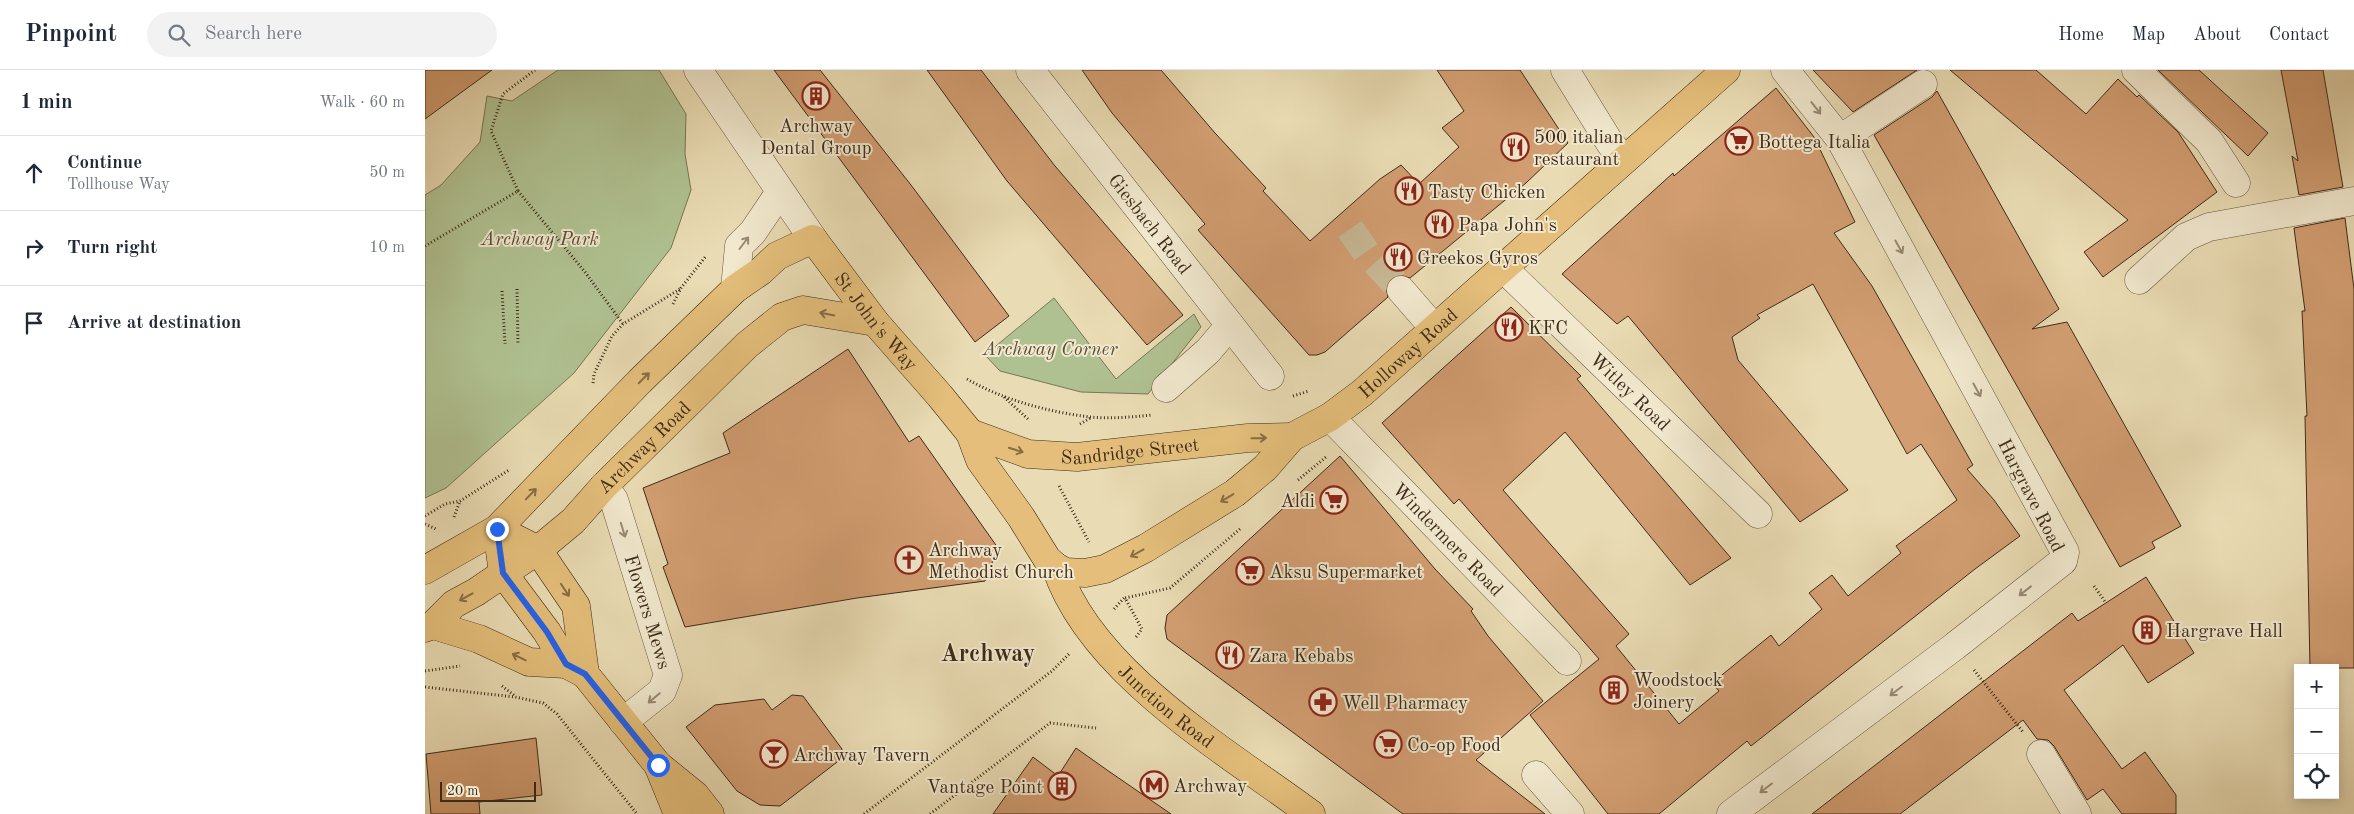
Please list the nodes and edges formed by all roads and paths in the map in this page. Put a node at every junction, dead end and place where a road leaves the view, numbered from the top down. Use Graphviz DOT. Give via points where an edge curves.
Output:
graph roads {
  1 [pos="535,70"];
  2 [pos="698,70"];
  3 [pos="1030,70"];
  4 [pos="1565,70"];
  5 [pos="1726,70"];
  6 [pos="1785,70"];
  7 [pos="2137,70"];
  8 [pos="1923,84"];
  9 [pos="1840,139"];
  10 [pos="1624,160"];
  11 [pos="2236,183"];
  12 [pos="518,191"];
  13 [pos="780,192"];
  14 [pos="2354,201"];
  15 [pos="813,239"];
  16 [pos="425,246"];
  17 [pos="708,254"];
  18 [pos="1504,269"];
  19 [pos="2139,280"];
  20 [pos="517,289"];
  21 [pos="735,289"];
  22 [pos="1401,290"];
  23 [pos="502,291"];
  24 [pos="875,322"];
  25 [pos="623,324"];
  26 [pos="1231,325"];
  27 [pos="1434,328"];
  28 [pos="505,344"];
  29 [pos="518,345"];
  30 [pos="963,377"];
  31 [pos="1277,387"];
  32 [pos="1166,388"];
  33 [pos="587,390"];
  34 [pos="1313,390"];
  35 [pos="1003,397"];
  36 [pos="1157,415"];
  37 [pos="1092,417"];
  38 [pos="1331,417"];
  39 [pos="1030,421"];
  40 [pos="1078,426"];
  41 [pos="970,433"];
  42 [pos="1292,437"];
  43 [pos="516,463"];
  44 [pos="1054,477"];
  45 [pos="604,486"];
  46 [pos="460,501"];
  47 [pos="1757,514"];
  48 [pos="425,516"];
  49 [pos="453,520"];
  50 [pos="497,529"];
  51 [pos="1092,547"];
  52 [pos="538,550"];
  53 [pos="1056,567"];
  54 [pos="425,570"];
  55 [pos="503,573"];
  56 [pos="2094,586"];
  57 [pos="1170,588"];
  58 [pos="2106,603"];
  59 [pos="429,626"];
  60 [pos="1134,640"];
  61 [pos="1955,646"];
  62 [pos="1073,649"];
  63 [pos="1567,661"];
  64 [pos="469,665"];
  65 [pos="576,669"];
  66 [pos="425,671"];
  67 [pos="501,685"];
  68 [pos="425,688"];
  69 [pos="515,697"];
  70 [pos="623,722"];
  71 [pos="1096,728"];
  72 [pos="2041,754"];
  73 [pos="658,765"];
  74 [pos="1536,775"];
  75 [pos="637,814"];
  76 [pos="678,814"];
  77 [pos="710,814"];
  78 [pos="864,814"];
  79 [pos="930,814"];
  80 [pos="1311,814"];
  81 [pos="1570,814"];
  82 [pos="1731,814"];
  83 [pos="2077,814"];
  1 -- 12 [label="path" via="503,94 491,131"];
  2 -- 13 [label="street, St John's Way"];
  3 -- 26 [label="street, Giesbach Road"];
  4 -- 10 [label="street"];
  5 -- 10 [label="main road, Holloway Road"];
  6 -- 9 [label="street, Hargrave Road, one-way"];
  7 -- 11 [label="street" via="2209,141"];
  8 -- 9 [label="street"];
  9 -- 61 [label="street, Hargrave Road, one-way" via="2065,552 2063,561"];
  10 -- 18 [label="main road, Holloway Road"];
  12 -- 16 [label="path"];
  12 -- 25 [label="path"];
  13 -- 15 [label="street, St John's Way"];
  21 -- 13 [label="street, one-way" via="739,246 753,232"];
  14 -- 19 [label="street" via="2209,227 2186,237"];
  15 -- 21 [label="main road" via="777,256 761,272"];
  15 -- 24 [label="main road, St John's Way"];
  17 -- 25 [label="path" via="681,288"];
  18 -- 27 [label="main road, Holloway Road"];
  18 -- 47 [label="street, Witley Road"];
  20 -- 29 [label="path"];
  50 -- 21 [label="main road, one-way" via="640,381"];
  22 -- 27 [label="street"];
  23 -- 28 [label="path"];
  24 -- 41 [label="main road, St John's Way"];
  24 -- 45 [label="main road, Archway Road, one-way" via="803,310 782,317 747,345"];
  25 -- 33 [label="path" via="613,336"];
  26 -- 31 [label="street, Giesbach Road"];
  26 -- 32 [label="street" via="1208,351"];
  27 -- 38 [label="main road, Holloway Road"];
  30 -- 35 [label="path"];
  31 -- 34 [label="path"];
  35 -- 37 [label="path"];
  35 -- 39 [label="path"];
  36 -- 37 [label="path"];
  37 -- 40 [label="path"];
  38 -- 42 [label="main road, Holloway Road"];
  38 -- 63 [label="street, Windermere Road"];
  41 -- 42 [label="main road, Sandridge Street, one-way" via="1028,454 1077,457 1248,438"];
  41 -- 53 [label="main road, St John's Way" via="980,460 1047,559"];
  42 -- 53 [label="main road, Holloway Road, one-way" via="1265,468 1235,493 1139,552 1105,569 1074,573"];
  43 -- 46 [label="path"];
  44 -- 51 [label="path"];
  45 -- 52 [label="main road, Archway Road" via="573,521"];
  45 -- 70 [label="street, Flowers Mews, one-way" via="614,500 668,675 662,691"];
  46 -- 48 [label="path" via="445,504"];
  46 -- 49 [label="path"];
  50 -- 52 [label="main road"];
  50 -- 54 [label="main road"];
  50 -- 55 [label="main road"];
  52 -- 55 [label="main road, Archway Road"];
  52 -- 65 [label="main road, one-way" via="576,606"];
  53 -- 80 [label="main road, Junction Road" via="1063,590 1123,669 1221,750"];
  55 -- 59 [label="main road, Archway Road, one-way" via="454,604"];
  55 -- 65 [label="main road"];
  56 -- 58 [label="path"];
  57 -- 60 [label="path" via="1125,598 1142,629"];
  65 -- 59 [label="main road, one-way" via="529,662 479,639"];
  61 -- 72 [label="path"];
  61 -- 82 [label="street, Hargrave Road, one-way"];
  62 -- 78 [label="path" via="1051,672"];
  64 -- 66 [label="path"];
  65 -- 70 [label="main road"];
  67 -- 69 [label="path"];
  68 -- 69 [label="path"];
  69 -- 75 [label="path" via="543,703 557,714"];
  70 -- 73 [label="main road"];
  71 -- 79 [label="path" via="1050,723"];
  72 -- 83 [label="street"];
  73 -- 76 [label="main road"];
  73 -- 77 [label="main road" via="695,795"];
  74 -- 81 [label="street"];
}
